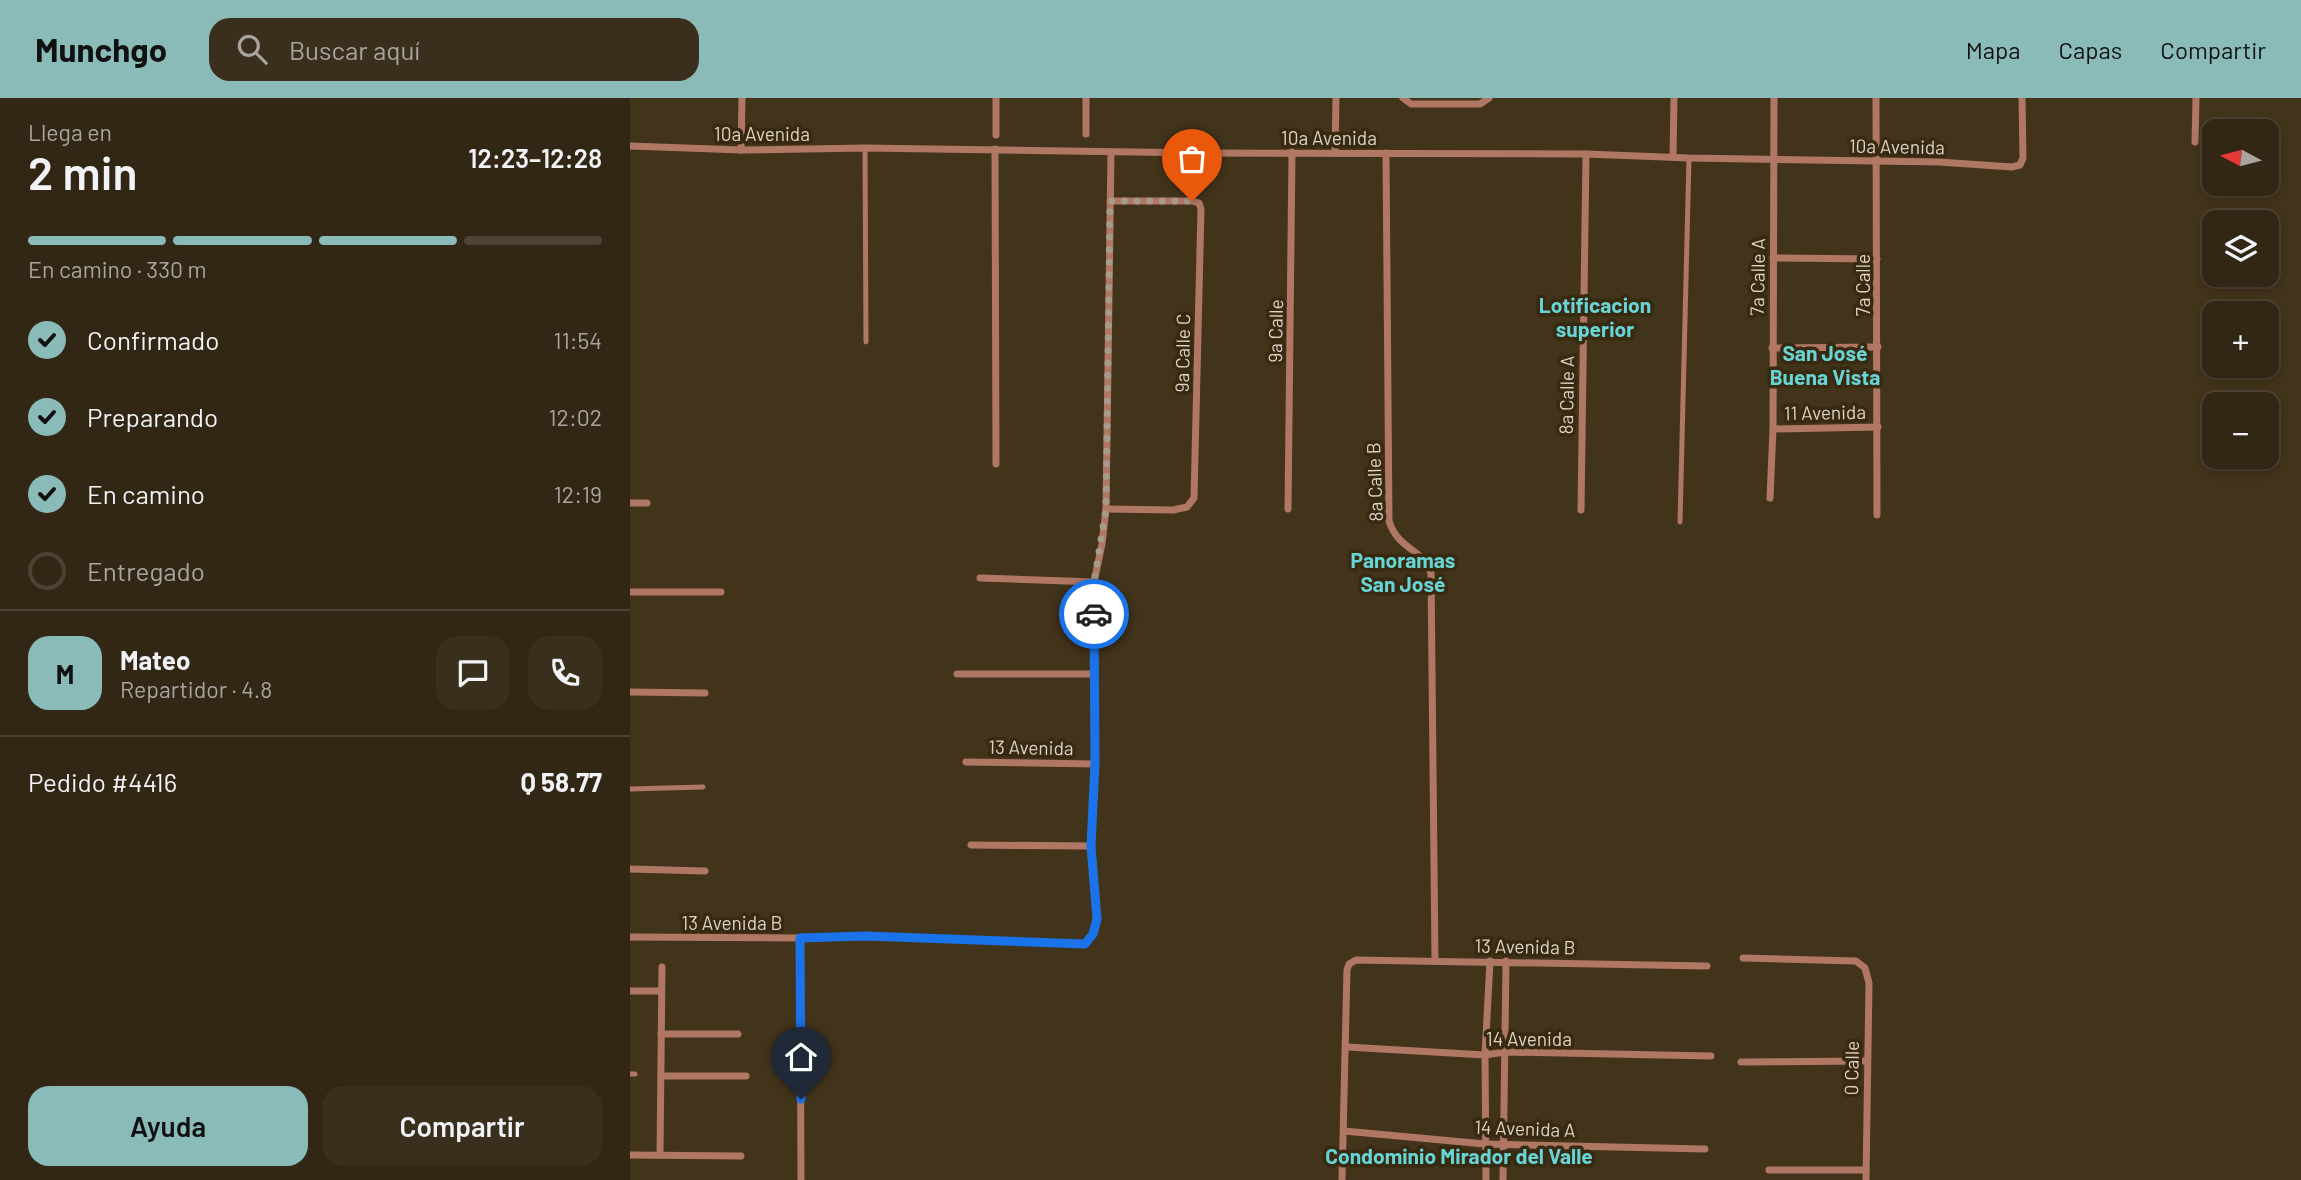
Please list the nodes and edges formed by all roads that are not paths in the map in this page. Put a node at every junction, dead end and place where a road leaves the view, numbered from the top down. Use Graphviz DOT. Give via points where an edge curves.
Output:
graph roads {
  1 [pos="741,98"];
  2 [pos="996,98"];
  3 [pos="1086,98"];
  4 [pos="1336,98"];
  5 [pos="1404,98"];
  6 [pos="1489,98"];
  7 [pos="1674,98"];
  8 [pos="1774,98"];
  9 [pos="1876,98"];
  10 [pos="2022,98"];
  11 [pos="2196,98"];
  12 [pos="1086,134"];
  13 [pos="996,135"];
  14 [pos="2196,142"];
  15 [pos="630,146"];
  16 [pos="866,148"];
  17 [pos="995,149"];
  18 [pos="741,150"];
  19 [pos="1111,152"];
  20 [pos="1292,152"];
  21 [pos="1335,152"];
  22 [pos="1386,153"];
  23 [pos="1586,154"];
  24 [pos="1673,157"];
  25 [pos="1689,158"];
  26 [pos="1774,160"];
  27 [pos="1877,161"];
  28 [pos="1110,201"];
  29 [pos="1773,258"];
  30 [pos="1877,259"];
  31 [pos="866,342"];
  32 [pos="1878,347"];
  33 [pos="1772,348"];
  34 [pos="1878,427"];
  35 [pos="1773,429"];
  36 [pos="996,464"];
  37 [pos="1770,498"];
  38 [pos="630,503"];
  39 [pos="647,503"];
  40 [pos="1106,509"];
  41 [pos="1289,509"];
  42 [pos="1580,510"];
  43 [pos="1877,515"];
  44 [pos="1680,522"];
  45 [pos="980,579"];
  46 [pos="1094,582"];
  47 [pos="630,592"];
  48 [pos="721,592"];
  49 [pos="957,674"];
  50 [pos="1093,674"];
  51 [pos="630,692"];
  52 [pos="705,693"];
  53 [pos="966,761"];
  54 [pos="1095,764"];
  55 [pos="703,787"];
  56 [pos="630,789"];
  57 [pos="971,845"];
  58 [pos="1091,846"];
  59 [pos="630,869"];
  60 [pos="705,871"];
  61 [pos="630,937"];
  62 [pos="800,938"];
  63 [pos="1743,958"];
  64 [pos="1435,960"];
  65 [pos="1490,961"];
  66 [pos="1506,961"];
  67 [pos="1707,965"];
  68 [pos="662,967"];
  69 [pos="630,991"];
  70 [pos="662,991"];
  71 [pos="661,1034"];
  72 [pos="738,1034"];
  73 [pos="1346,1048"];
  74 [pos="1505,1052"];
  75 [pos="1485,1055"];
  76 [pos="1711,1056"];
  77 [pos="1867,1061"];
  78 [pos="1741,1062"];
  79 [pos="661,1076"];
  80 [pos="746,1076"];
  81 [pos="1344,1132"];
  82 [pos="1485,1144"];
  83 [pos="1504,1144"];
  84 [pos="1705,1149"];
  85 [pos="630,1155"];
  86 [pos="660,1155"];
  87 [pos="741,1156"];
  88 [pos="1769,1170"];
  89 [pos="1866,1170"];
  90 [pos="801,1180"];
  91 [pos="1342,1180"];
  92 [pos="1486,1180"];
  93 [pos="1503,1180"];
  94 [pos="1866,1180"];
  1 -- 18 [label="street"];
  2 -- 13 [label="street"];
  3 -- 12 [label="street"];
  4 -- 21 [label="street"];
  5 -- 6 [label="street" via="1411,104 1480,104"];
  7 -- 24 [label="street"];
  8 -- 26 [label="street, 7a Calle A"];
  9 -- 27 [label="street, 7a Calle"];
  10 -- 27 [label="street, 10a Avenida" via="2020,165"];
  11 -- 14 [label="street"];
  15 -- 18 [label="street, 10a Avenida"];
  16 -- 17 [label="street, 10a Avenida"];
  16 -- 18 [label="street, 10a Avenida"];
  16 -- 31 [label="lane"];
  17 -- 19 [label="street, 10a Avenida"];
  17 -- 36 [label="street"];
  19 -- 20 [label="street, 10a Avenida"];
  19 -- 28 [label="street"];
  20 -- 21 [label="street, 10a Avenida"];
  20 -- 41 [label="street, 9a Calle"];
  21 -- 22 [label="street, 10a Avenida"];
  22 -- 23 [label="street, 10a Avenida"];
  22 -- 64 [label="street, 8a Calle B" via="1389,521 1396,538 1426,561 1432,573"];
  23 -- 24 [label="street, 10a Avenida"];
  23 -- 42 [label="street, 8a Calle A"];
  24 -- 25 [label="street, 10a Avenida"];
  25 -- 26 [label="street, 10a Avenida"];
  25 -- 44 [label="lane"];
  26 -- 27 [label="street, 10a Avenida"];
  26 -- 29 [label="street, 7a Calle A"];
  27 -- 30 [label="street, 7a Calle"];
  28 -- 40 [label="street"];
  28 -- 40 [label="street, 9a Calle C" via="1192,201 1201,209 1194,498 1187,507 1173,510"];
  29 -- 30 [label="street"];
  29 -- 33 [label="street, 7a Calle A"];
  30 -- 32 [label="street, 7a Calle"];
  32 -- 33 [label="street"];
  32 -- 34 [label="street, 7a Calle"];
  33 -- 35 [label="street, 7a Calle A"];
  34 -- 35 [label="street, 11 Avenida"];
  34 -- 43 [label="street, 7a Calle"];
  35 -- 37 [label="street, 7a Calle A"];
  38 -- 39 [label="street"];
  40 -- 46 [label="street"];
  45 -- 46 [label="street"];
  46 -- 50 [label="street"];
  47 -- 48 [label="street"];
  49 -- 50 [label="street"];
  50 -- 54 [label="street"];
  51 -- 52 [label="street"];
  53 -- 54 [label="street, 13 Avenida"];
  54 -- 58 [label="street"];
  55 -- 56 [label="lane"];
  57 -- 58 [label="street"];
  58 -- 62 [label="street, 13 Avenida B" via="1097,919 1085,944"];
  59 -- 60 [label="street"];
  61 -- 62 [label="street, 13 Avenida B"];
  62 -- 90 [label="street"];
  63 -- 77 [label="street, 0 Calle" via="1856,961 1865,968 1869,983"];
  64 -- 65 [label="street, 13 Avenida B"];
  64 -- 73 [label="street, 13 Avenida B" via="1356,960 1349,964"];
  65 -- 66 [label="street, 13 Avenida B"];
  65 -- 75 [label="street"];
  66 -- 67 [label="street, 13 Avenida B"];
  66 -- 74 [label="street"];
  68 -- 70 [label="street"];
  69 -- 70 [label="street"];
  70 -- 71 [label="street"];
  71 -- 72 [label="street"];
  71 -- 79 [label="street"];
  73 -- 75 [label="street, 14 Avenida"];
  73 -- 81 [label="street"];
  74 -- 75 [label="street, 14 Avenida"];
  74 -- 76 [label="street, 14 Avenida"];
  74 -- 83 [label="street"];
  75 -- 82 [label="street"];
  77 -- 78 [label="street"];
  77 -- 89 [label="street, 0 Calle"];
  79 -- 80 [label="street"];
  79 -- 86 [label="street"];
  81 -- 82 [label="street, 14 Avenida A"];
  81 -- 91 [label="street"];
  82 -- 83 [label="street, 14 Avenida A"];
  82 -- 92 [label="street"];
  83 -- 84 [label="street, 14 Avenida A"];
  83 -- 93 [label="street"];
  85 -- 86 [label="street"];
  86 -- 87 [label="street"];
  88 -- 89 [label="street"];
  89 -- 94 [label="street, 0 Calle"];
}
